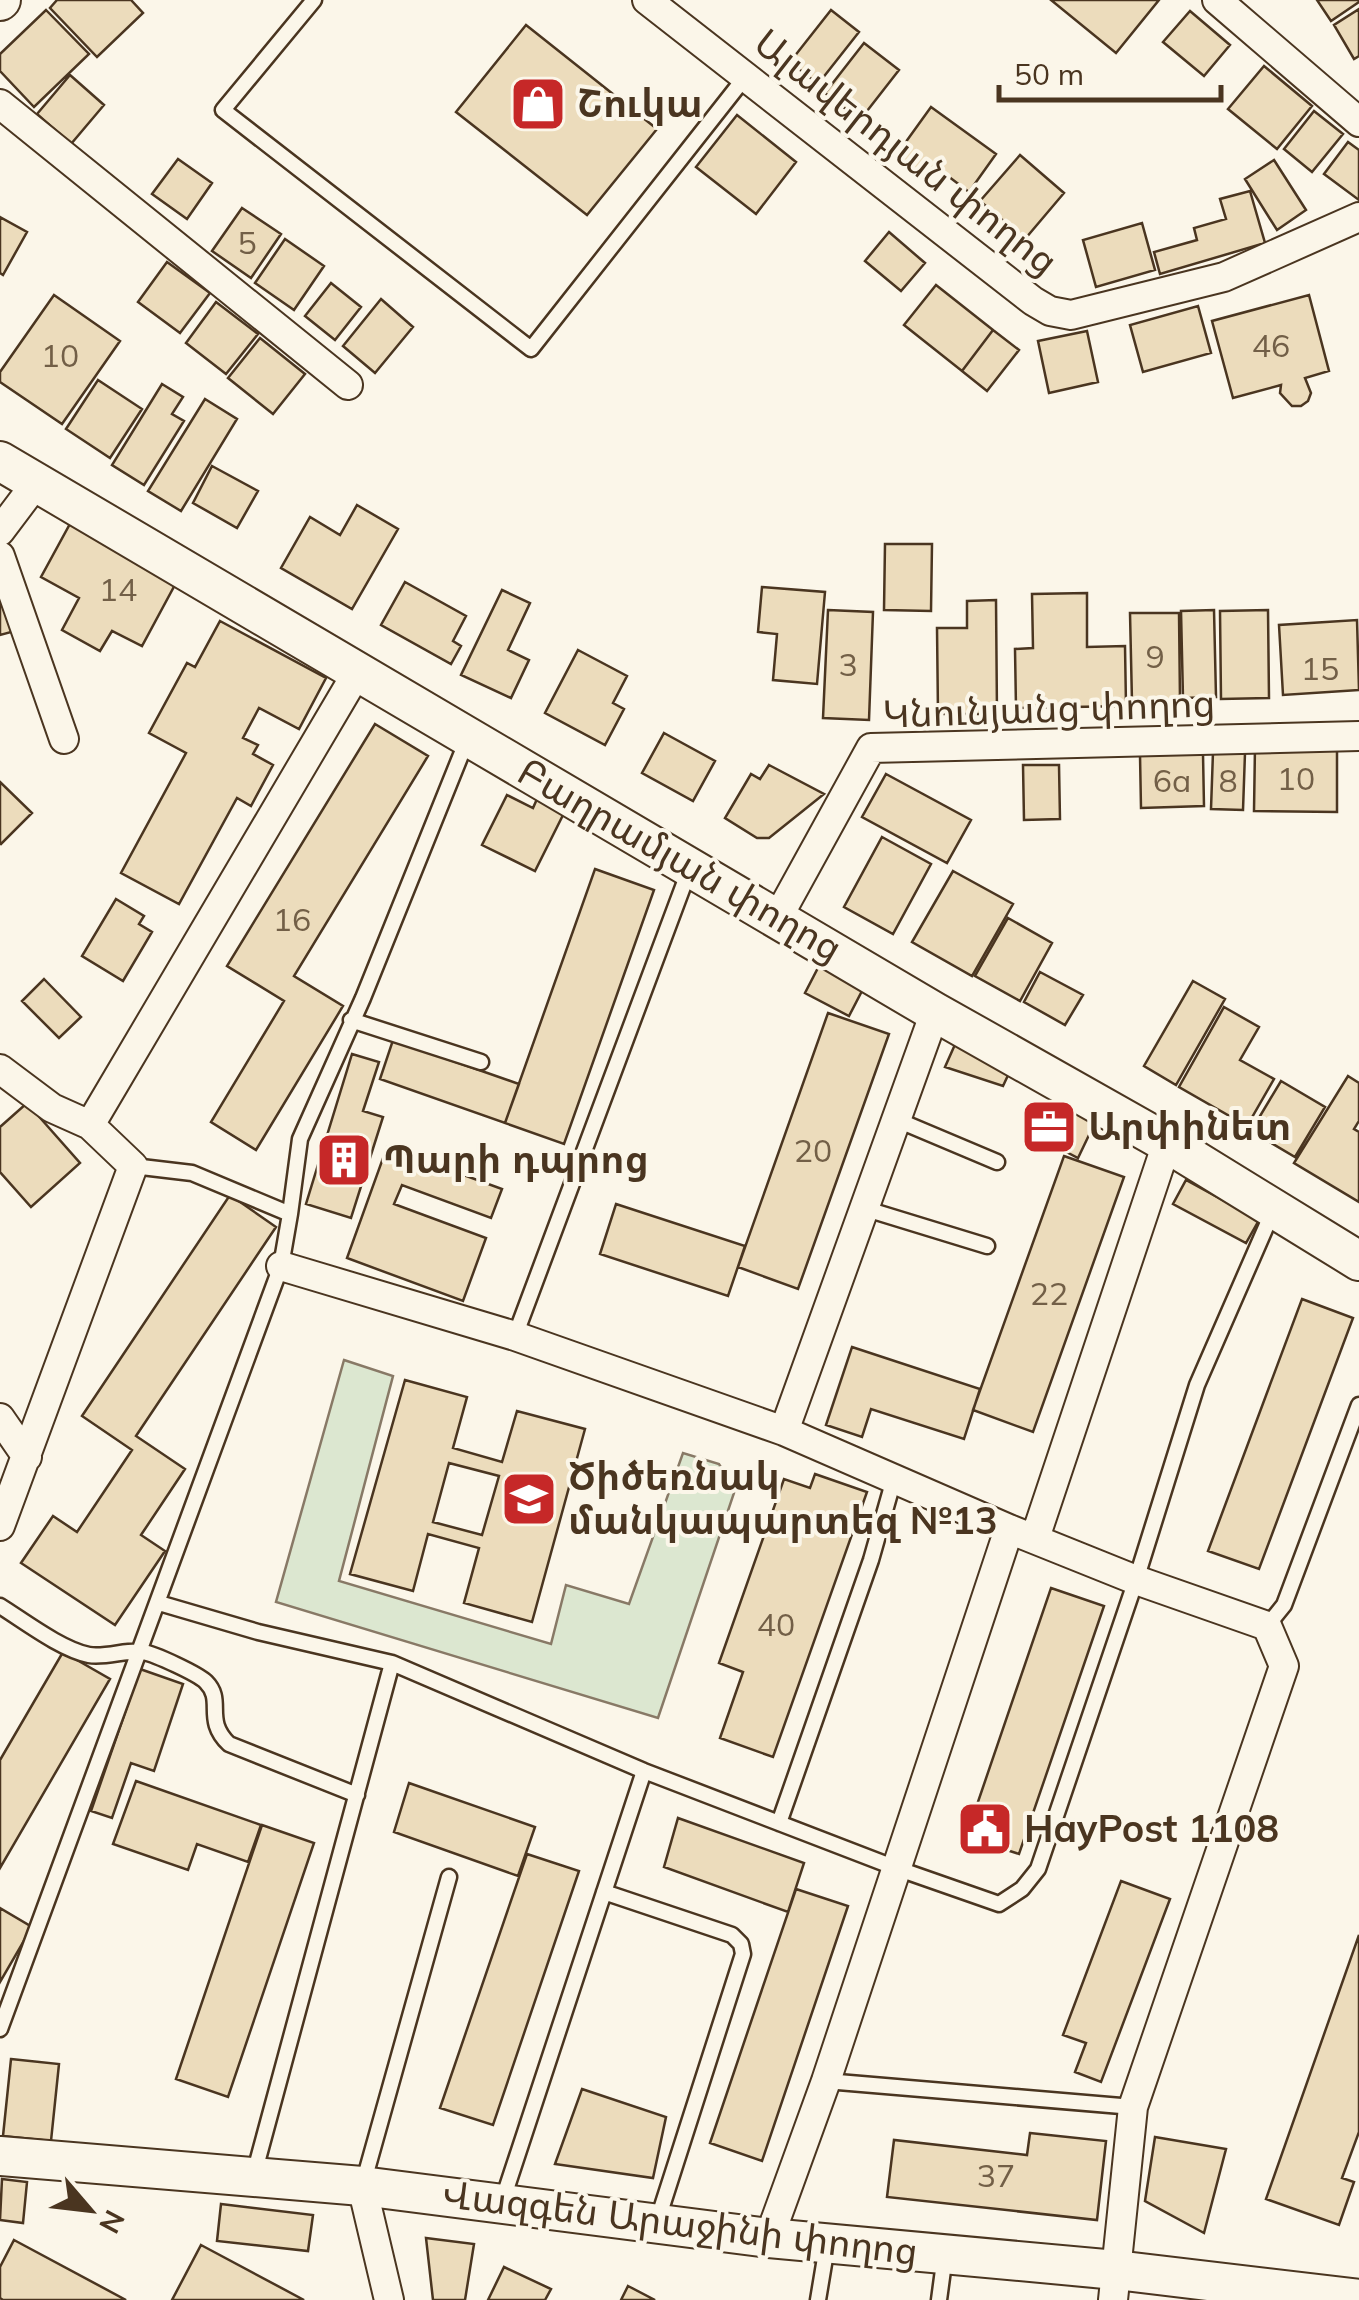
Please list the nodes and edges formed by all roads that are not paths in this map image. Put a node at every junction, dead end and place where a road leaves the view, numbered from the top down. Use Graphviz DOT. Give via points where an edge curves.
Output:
graph roads {
  1 [pos="314,0"];
  2 [pos="647,0"];
  3 [pos="1217,0"];
  4 [pos="746,76"];
  5 [pos="0,104"];
  6 [pos="1359,122"];
  7 [pos="1359,217"];
  8 [pos="348,384"];
  9 [pos="0,461"];
  10 [pos="37,482"];
  11 [pos="0,531"];
  12 [pos="0,556"];
  13 [pos="358,670"];
  14 [pos="469,736"];
  15 [pos="1359,736"];
  16 [pos="64,739"];
  17 [pos="690,868"];
  18 [pos="778,917"];
  19 [pos="935,1012"];
  20 [pos="351,1020"];
  21 [pos="481,1062"];
  22 [pos="0,1069"];
  23 [pos="895,1119"];
  24 [pos="90,1126"];
  25 [pos="1167,1143"];
  26 [pos="997,1162"];
  27 [pos="133,1166"];
  28 [pos="863,1208"];
  29 [pos="1274,1210"];
  30 [pos="290,1214"];
  31 [pos="987,1246"];
  32 [pos="1359,1261"];
  33 [pos="281,1266"];
  34 [pos="515,1336"];
  35 [pos="1359,1405"];
  36 [pos="0,1418"];
  37 [pos="784,1431"];
  38 [pos="27,1457"];
  39 [pos="894,1479"];
  40 [pos="0,1526"];
  41 [pos="1022,1534"];
  42 [pos="1136,1580"];
  43 [pos="159,1603"];
  44 [pos="0,1606"];
  45 [pos="1267,1626"];
  46 [pos="141,1651"];
  47 [pos="392,1664"];
  48 [pos="644,1770"];
  49 [pos="356,1795"];
  50 [pos="779,1823"];
  51 [pos="896,1868"];
  52 [pos="449,1877"];
  53 [pos="604,1892"];
  54 [pos="0,2029"];
  55 [pos="826,2081"];
  56 [pos="1133,2107"];
  57 [pos="0,2156"];
  58 [pos="253,2177"];
  59 [pos="362,2186"];
  60 [pos="502,2202"];
  61 [pos="657,2222"];
  62 [pos="769,2238"];
  63 [pos="827,2243"];
  64 [pos="945,2254"];
  65 [pos="1115,2285"];
  66 [pos="1359,2299"];
  67 [pos="389,2300"];
  68 [pos="818,2300"];
  69 [pos="939,2300"];
  1 -- 4 [label="lane" via="223,110 531,349"];
  2 -- 4 [label="street, Ալավերդյան փողոց"];
  3 -- 6 [label="street"];
  4 -- 7 [label="street, Ալավերդյան փողոց" via="1050,311 1071,315 1224,276"];
  5 -- 8 [label="street"];
  9 -- 10 [label="main road, Բաղրամյան փողոց"];
  10 -- 11 [label="street"];
  10 -- 13 [label="main road, Բաղրամյան փողոց"];
  12 -- 16 [label="street"];
  13 -- 14 [label="main road, Բաղրամյան փողոց"];
  13 -- 24 [label="street"];
  14 -- 17 [label="main road, Բաղրամյան փողոց"];
  14 -- 20 [label="lane"];
  15 -- 18 [label="street, Կնունյանց փողոց" via="871,748"];
  17 -- 18 [label="main road, Բաղրամյան փողոց"];
  17 -- 34 [label="lane"];
  18 -- 19 [label="main road, Բաղրամյան փողոց"];
  19 -- 23 [label="street"];
  19 -- 25 [label="main road, Բաղրամյան փողոց"];
  20 -- 21 [label="lane"];
  20 -- 30 [label="lane" via="300,1139"];
  22 -- 24 [label="street" via="52,1108"];
  23 -- 26 [label="lane"];
  23 -- 28 [label="street"];
  24 -- 27 [label="street"];
  25 -- 29 [label="main road, Բաղրամյան փողոց"];
  25 -- 41 [label="street"];
  27 -- 30 [label="lane" via="192,1173"];
  27 -- 38 [label="street"];
  28 -- 31 [label="lane"];
  28 -- 37 [label="street"];
  29 -- 32 [label="main road, Բաղրամյան փողոց"];
  29 -- 42 [label="lane" via="1198,1385"];
  30 -- 33 [label="lane"];
  33 -- 34 [label="street"];
  33 -- 43 [label="lane"];
  34 -- 37 [label="street"];
  35 -- 45 [label="lane" via="1284,1605"];
  36 -- 38 [label="street"];
  37 -- 39 [label="street"];
  38 -- 40 [label="street"];
  39 -- 41 [label="street"];
  39 -- 50 [label="lane"];
  41 -- 42 [label="street"];
  41 -- 51 [label="street"];
  42 -- 45 [label="street"];
  42 -- 51 [label="lane" via="1038,1869 1022,1890 1000,1904"];
  43 -- 46 [label="lane"];
  43 -- 47 [label="lane"];
  44 -- 46 [label="lane" via="87,1655"];
  45 -- 56 [label="street" via="1284,1666"];
  46 -- 49 [label="lane" via="203,1679 215,1697 218,1734 229,1744"];
  46 -- 54 [label="lane"];
  47 -- 48 [label="lane"];
  47 -- 49 [label="lane"];
  48 -- 50 [label="lane"];
  48 -- 53 [label="lane"];
  49 -- 58 [label="lane"];
  50 -- 51 [label="lane"];
  51 -- 55 [label="street"];
  52 -- 59 [label="lane"];
  53 -- 60 [label="lane"];
  53 -- 61 [label="lane" via="732,1934 743,1954"];
  55 -- 56 [label="lane"];
  55 -- 62 [label="street"];
  56 -- 65 [label="street"];
  57 -- 58 [label="main road, Վազգեն Արաջինի փողոց"];
  58 -- 59 [label="main road, Վազգեն Արաջինի փողոց"];
  59 -- 60 [label="main road, Վազգեն Արաջինի փողոց"];
  59 -- 67 [label="street"];
  60 -- 61 [label="main road, Վազգեն Արաջինի փողոց"];
  61 -- 62 [label="main road, Վազգեն Արաջինի փողոց"];
  62 -- 63 [label="main road, Վազգեն Արաջինի փողոց"];
  63 -- 64 [label="main road, Վազգեն Արաջինի փողոց"];
  63 -- 68 [label="lane"];
  64 -- 65 [label="main road, Վազգեն Արաջինի փողոց"];
  64 -- 69 [label="lane"];
  65 -- 66 [label="main road, Վազգեն Արաջինի փողոց"];
}
